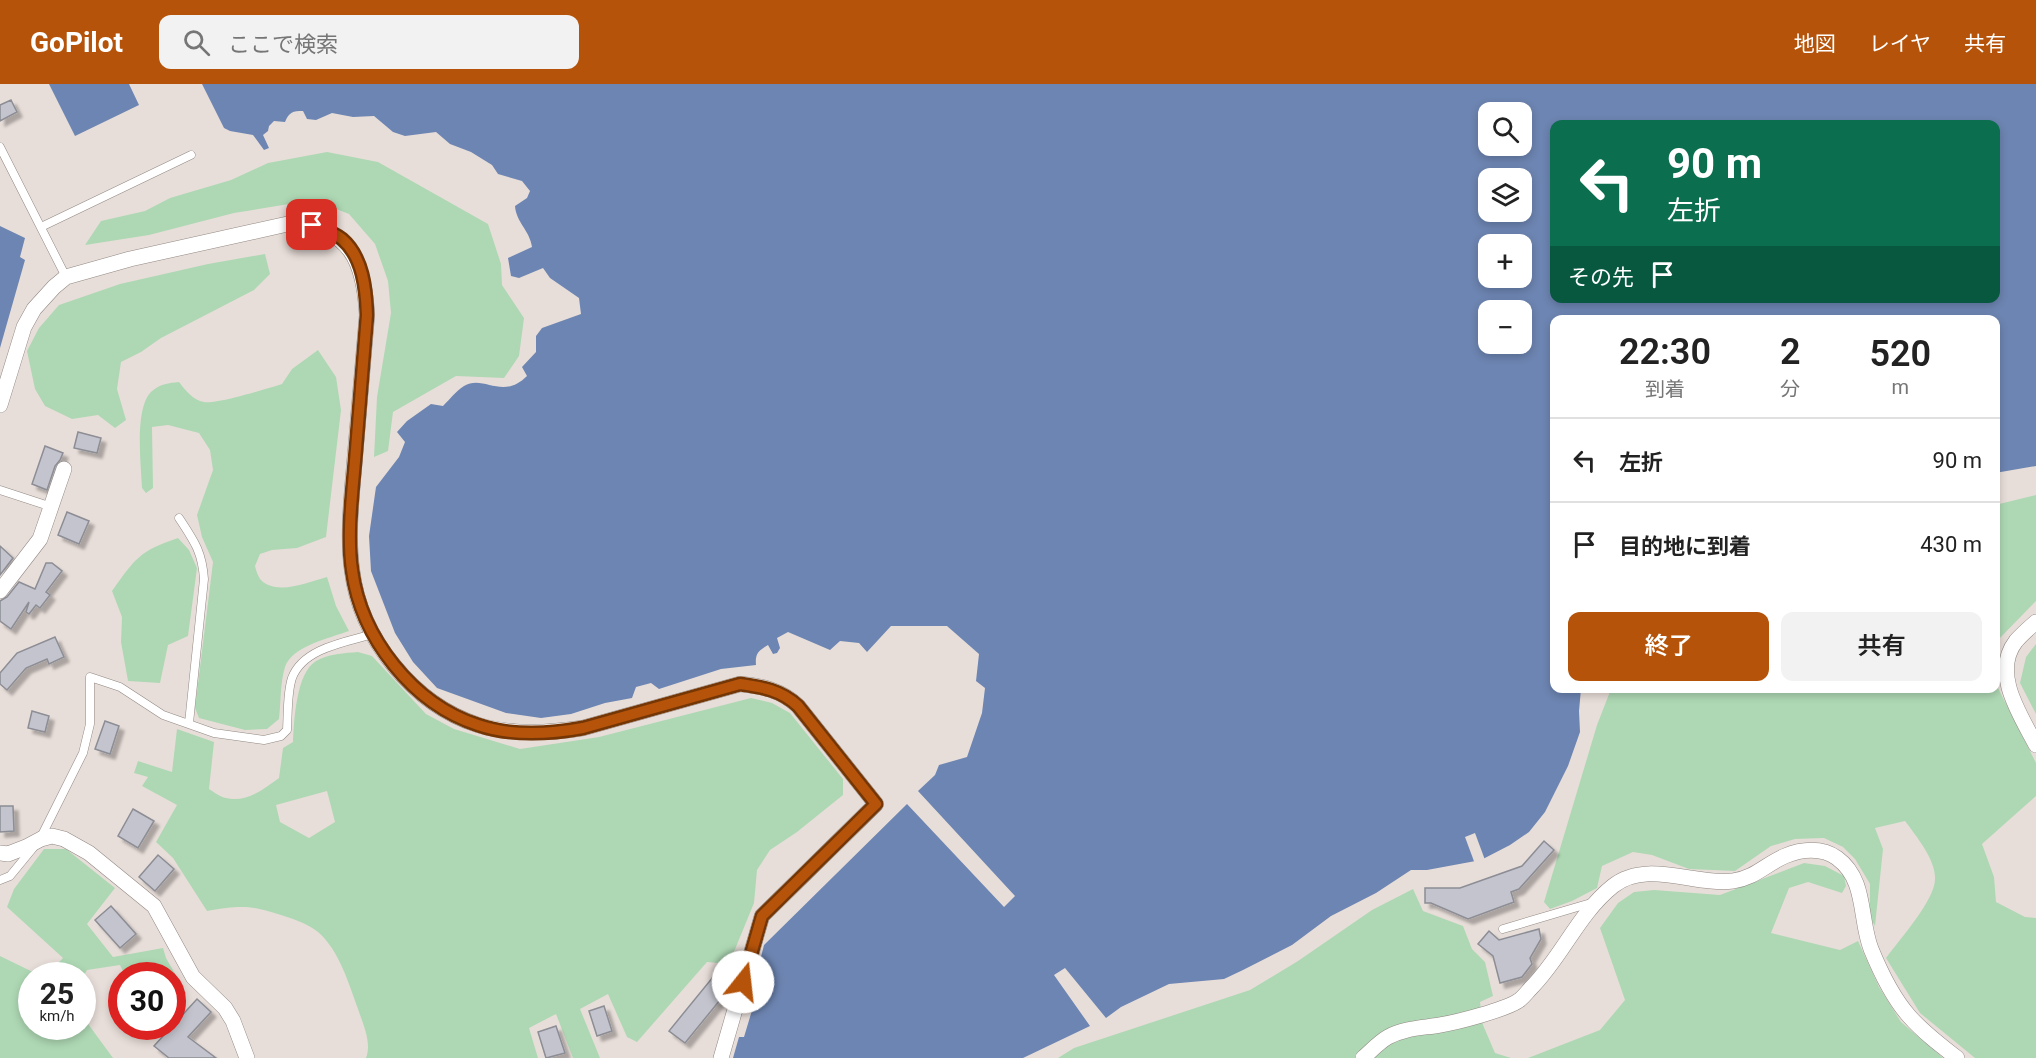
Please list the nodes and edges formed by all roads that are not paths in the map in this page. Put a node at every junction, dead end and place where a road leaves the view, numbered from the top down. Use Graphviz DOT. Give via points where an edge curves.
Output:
graph roads {
  1 [pos="0,147"];
  2 [pos="191,155"];
  3 [pos="41,227"];
  4 [pos="66,277"];
  5 [pos="0,405"];
  6 [pos="64,469"];
  7 [pos="0,490"];
  8 [pos="52,507"];
  9 [pos="179,518"];
  10 [pos="0,591"];
  11 [pos="2036,622"];
  12 [pos="373,634"];
  13 [pos="189,723"];
  14 [pos="2036,745"];
  15 [pos="40,839"];
  16 [pos="0,853"];
  17 [pos="0,880"];
  18 [pos="1598,901"];
  19 [pos="1503,929"];
  20 [pos="248,1058"];
  21 [pos="722,1058"];
  22 [pos="1364,1058"];
  23 [pos="1957,1058"];
  1 -- 3 [label="lane"];
  2 -- 3 [label="lane"];
  3 -- 4 [label="lane"];
  4 -- 5 [label="street" via="34,309 24,327"];
  4 -- 12 [label="street" via="292,223 312,225 342,239 353,252 366,288 351,505 352,569"];
  6 -- 8 [label="street"];
  7 -- 8 [label="lane"];
  8 -- 10 [label="street" via="40,539"];
  9 -- 13 [label="lane" via="202,559 204,579"];
  11 -- 14 [label="street" via="2014,643 2007,661 2007,681 2014,702"];
  12 -- 13 [label="lane" via="334,645 300,664 292,679 287,730 281,736 264,740"];
  12 -- 21 [label="street" via="394,666 427,697 458,718 480,726 531,733 566,731 740,684 787,696 798,706 876,804 762,916"];
  13 -- 15 [label="lane" via="163,715 120,687 90,677 90,724 83,753"];
  15 -- 16 [label="street" via="8,854"];
  15 -- 17 [label="lane" via="10,876"];
  15 -- 20 [label="street" via="64,838 76,845 154,906 193,977 225,1008"];
  18 -- 19 [label="lane"];
  18 -- 22 [label="street" via="1583,916 1544,975 1519,1001 1443,1024 1409,1029 1387,1038"];
  18 -- 23 [label="street" via="1621,880 1634,876 1667,874 1733,881 1749,878 1802,850 1825,851 1847,866 1855,879 1870,947 1908,1015"];
}
